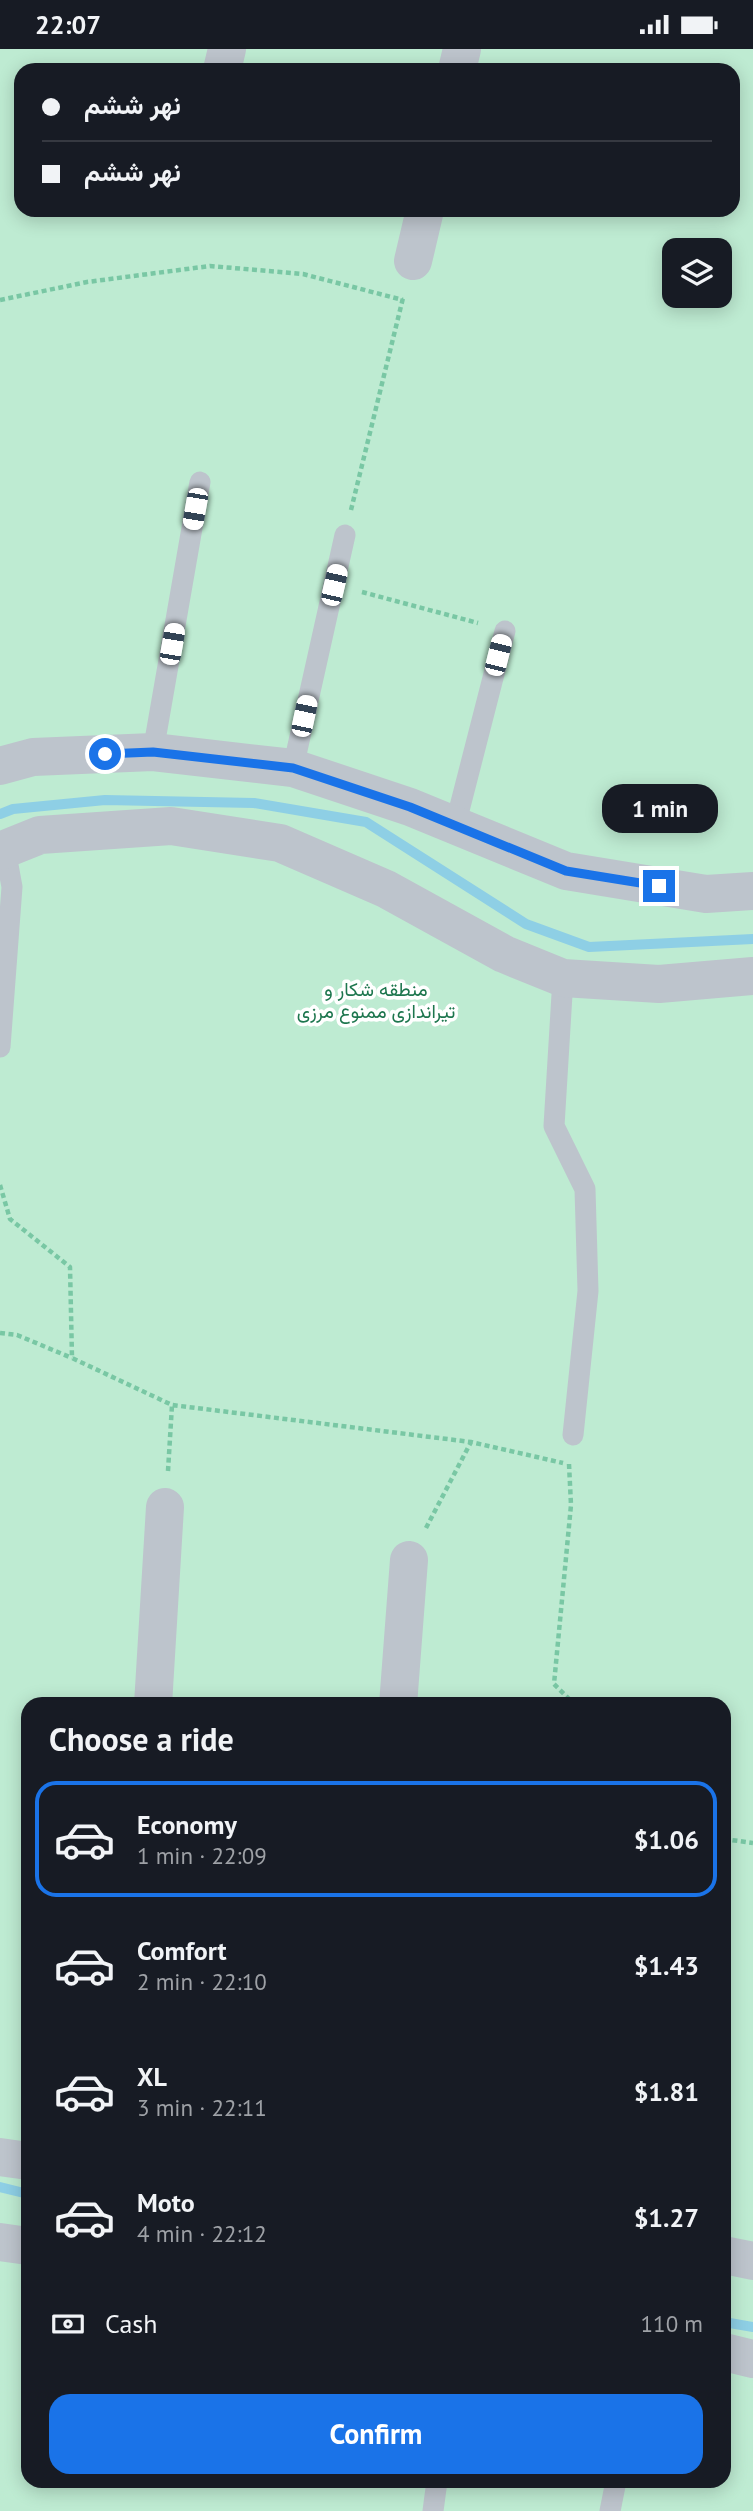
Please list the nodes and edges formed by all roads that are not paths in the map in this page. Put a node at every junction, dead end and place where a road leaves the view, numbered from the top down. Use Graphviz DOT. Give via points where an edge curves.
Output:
graph roads {
  1 [pos="423,217"];
  2 [pos="413,261"];
  3 [pos="200,482"];
  4 [pos="345,535"];
  5 [pos="505,631"];
  6 [pos="153,752"];
  7 [pos="0,766"];
  8 [pos="293,768"];
  9 [pos="455,826"];
  10 [pos="2,850"];
  11 [pos="753,891"];
  12 [pos="753,977"];
  13 [pos="563,978"];
  14 [pos="0,1047"];
  15 [pos="573,1435"];
  16 [pos="165,1507"];
  17 [pos="409,1560"];
  18 [pos="153,1697"];
  19 [pos="399,1697"];
  20 [pos="0,2157"];
  21 [pos="21,2160"];
  22 [pos="0,2242"];
  23 [pos="21,2245"];
  24 [pos="731,2256"];
  25 [pos="753,2261"];
  26 [pos="731,2354"];
  27 [pos="753,2360"];
  28 [pos="436,2488"];
  29 [pos="615,2488"];
  30 [pos="433,2511"];
  31 [pos="610,2511"];
  1 -- 2 [label="street"];
  3 -- 6 [label="lane"];
  4 -- 8 [label="lane"];
  5 -- 9 [label="lane"];
  6 -- 7 [label="street" via="33,757"];
  6 -- 8 [label="street"];
  8 -- 9 [label="street"];
  9 -- 11 [label="street" via="566,871 706,894"];
  10 -- 13 [label="street" via="40,835 171,827 280,843 386,888 504,954"];
  10 -- 14 [label="lane" via="12,887"];
  12 -- 13 [label="street" via="659,983"];
  13 -- 15 [label="lane" via="554,1126 585,1189 588,1291"];
  16 -- 18 [label="street"];
  17 -- 19 [label="street"];
  20 -- 21 [label="street"];
  22 -- 23 [label="street"];
  24 -- 25 [label="street"];
  26 -- 27 [label="street"];
  28 -- 30 [label="lane"];
  29 -- 31 [label="lane"];
}
